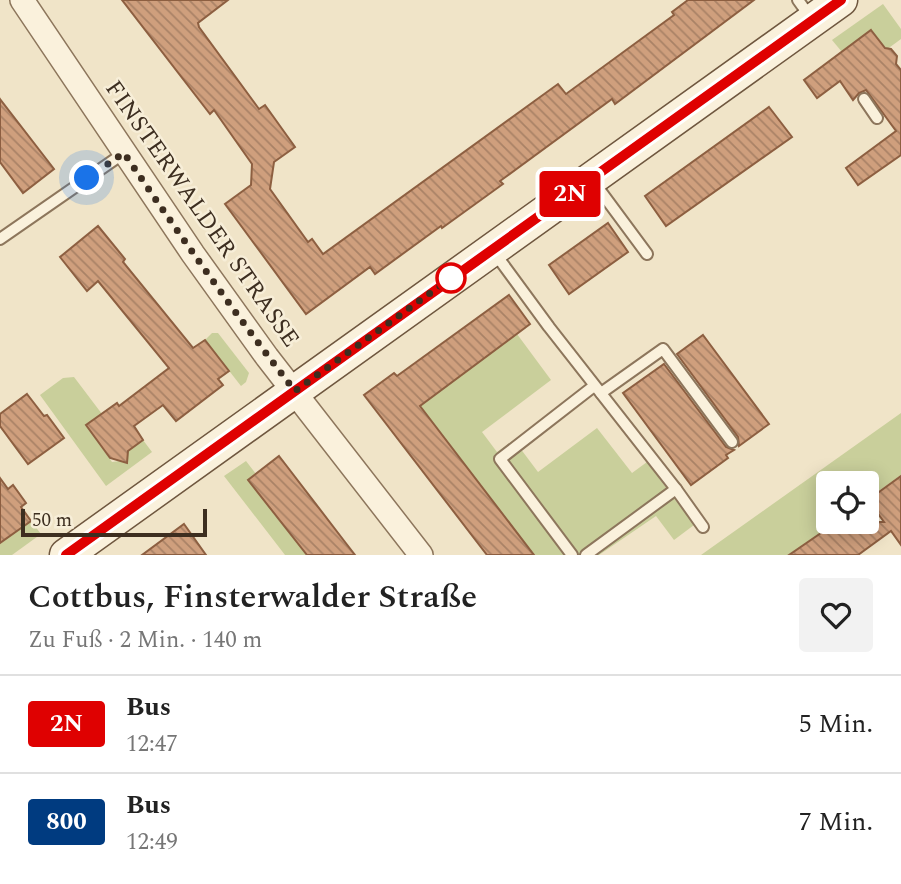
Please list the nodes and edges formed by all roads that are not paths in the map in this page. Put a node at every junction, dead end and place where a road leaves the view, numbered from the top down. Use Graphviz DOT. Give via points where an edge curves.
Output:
graph roads {
  1 [pos="22,0"];
  2 [pos="821,6"];
  3 [pos="864,99"];
  4 [pos="877,118"];
  5 [pos="124,153"];
  6 [pos="592,178"];
  7 [pos="0,239"];
  8 [pos="492,250"];
  9 [pos="647,254"];
  10 [pos="597,390"];
  11 [pos="295,391"];
  12 [pos="732,442"];
  13 [pos="676,489"];
  14 [pos="703,527"];
  15 [pos="80,551"];
  16 [pos="421,555"];
  17 [pos="572,555"];
  18 [pos="586,555"];
  1 -- 5 [label="street, FINSTERWALDER STRASSE"];
  2 -- 6 [label="street"];
  3 -- 4 [label="lane"];
  5 -- 7 [label="lane"];
  5 -- 11 [label="street, FINSTERWALDER STRASSE"];
  6 -- 8 [label="street"];
  6 -- 9 [label="lane"];
  8 -- 10 [label="lane"];
  8 -- 11 [label="street"];
  10 -- 12 [label="lane" via="663,349"];
  10 -- 13 [label="lane"];
  10 -- 17 [label="lane" via="500,459"];
  11 -- 15 [label="street"];
  11 -- 16 [label="street, FINSTERWALDER STRASSE"];
  13 -- 14 [label="lane"];
  13 -- 18 [label="lane"];
}
